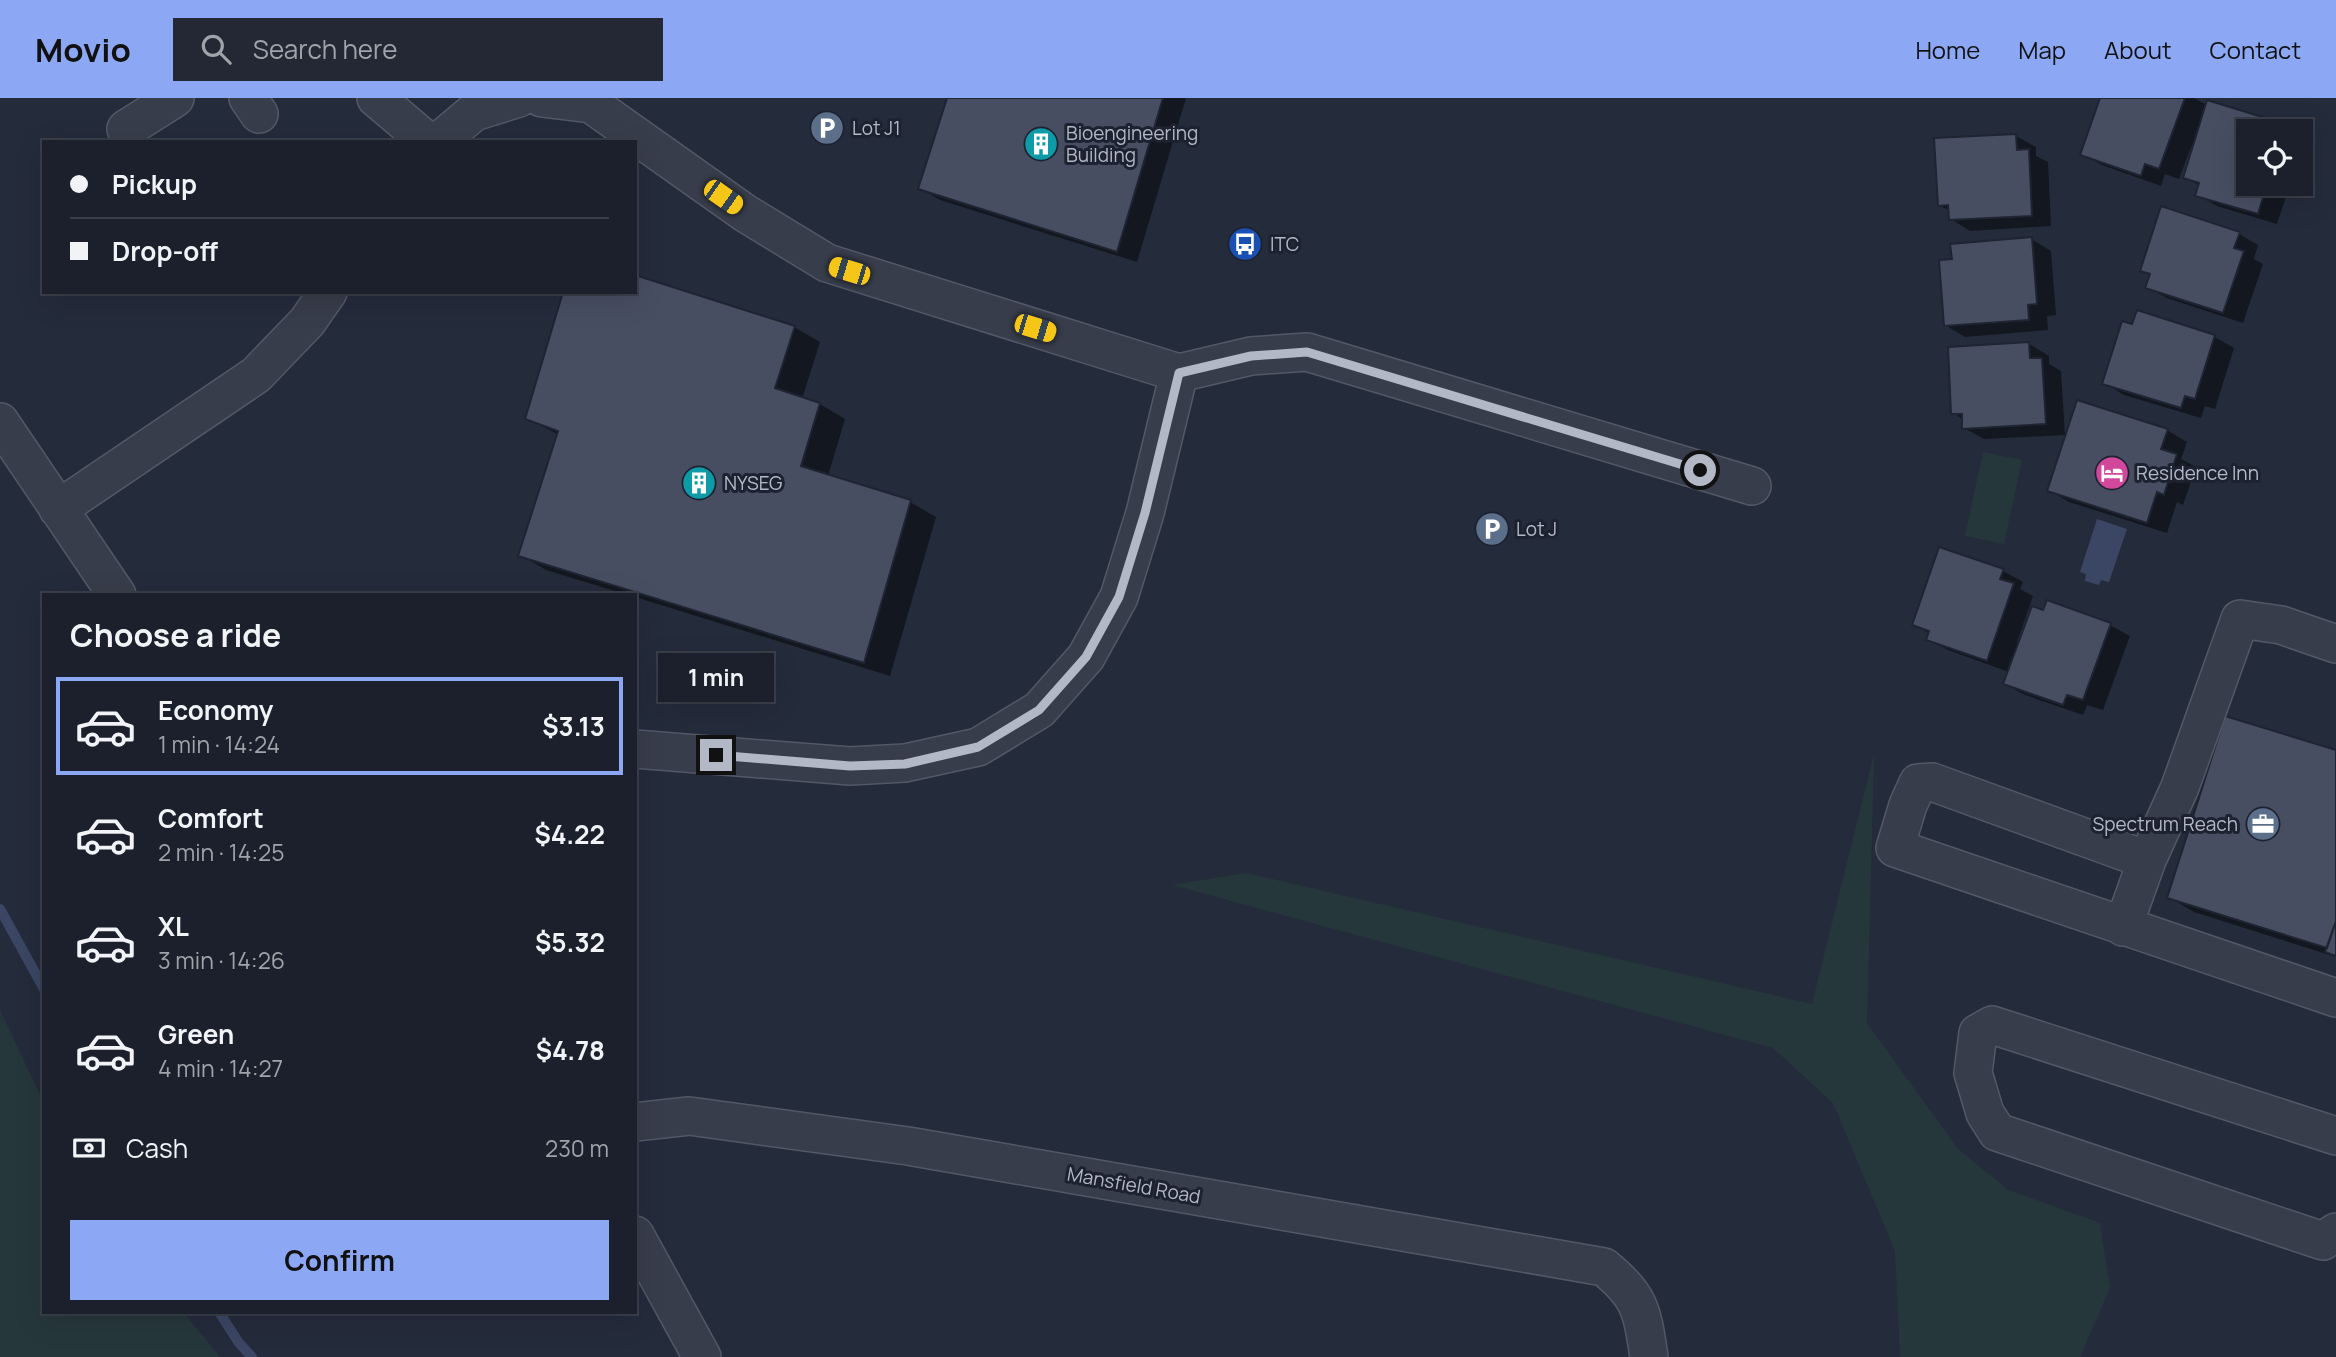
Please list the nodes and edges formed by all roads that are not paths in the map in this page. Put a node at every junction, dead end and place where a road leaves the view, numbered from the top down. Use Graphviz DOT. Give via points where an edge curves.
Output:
graph roads {
  1 [pos="175,98"];
  2 [pos="376,98"];
  3 [pos="519,98"];
  4 [pos="542,98"];
  5 [pos="126,129"];
  6 [pos="426,140"];
  7 [pos="440,140"];
  8 [pos="327,294"];
  9 [pos="1179,373"];
  10 [pos="0,422"];
  11 [pos="1752,486"];
  12 [pos="58,509"];
  13 [pos="116,593"];
  14 [pos="2336,644"];
  15 [pos="637,749"];
  16 [pos="2147,860"];
  17 [pos="2123,926"];
  18 [pos="2336,998"];
  19 [pos="637,1122"];
  20 [pos="2336,1136"];
  21 [pos="2336,1232"];
  22 [pos="637,1239"];
  23 [pos="702,1357"];
  24 [pos="1649,1357"];
  1 -- 5 [label="street"];
  2 -- 6 [label="street"];
  3 -- 7 [label="street" via="474,112"];
  4 -- 9 [label="street" via="591,104 745,213 827,263"];
  8 -- 12 [label="street" via="307,322 256,375"];
  9 -- 11 [label="street" via="1251,356 1307,352"];
  9 -- 15 [label="street" via="1119,597 1086,657 1039,710 978,747 905,764 850,766"];
  10 -- 12 [label="street"];
  12 -- 13 [label="street"];
  14 -- 16 [label="street" via="2281,625 2240,619 2180,787"];
  16 -- 17 [label="street"];
  16 -- 17 [label="street" via="1932,782 1918,783 1908,805 1895,848"];
  17 -- 18 [label="street"];
  19 -- 24 [label="street, Mansfield Road" via="689,1116 908,1146 1604,1267 1626,1285 1643,1315"];
  20 -- 21 [label="street" via="1992,1025 1978,1033 1973,1073 1985,1113 1997,1132 2323,1241"];
  22 -- 23 [label="street"];
}
